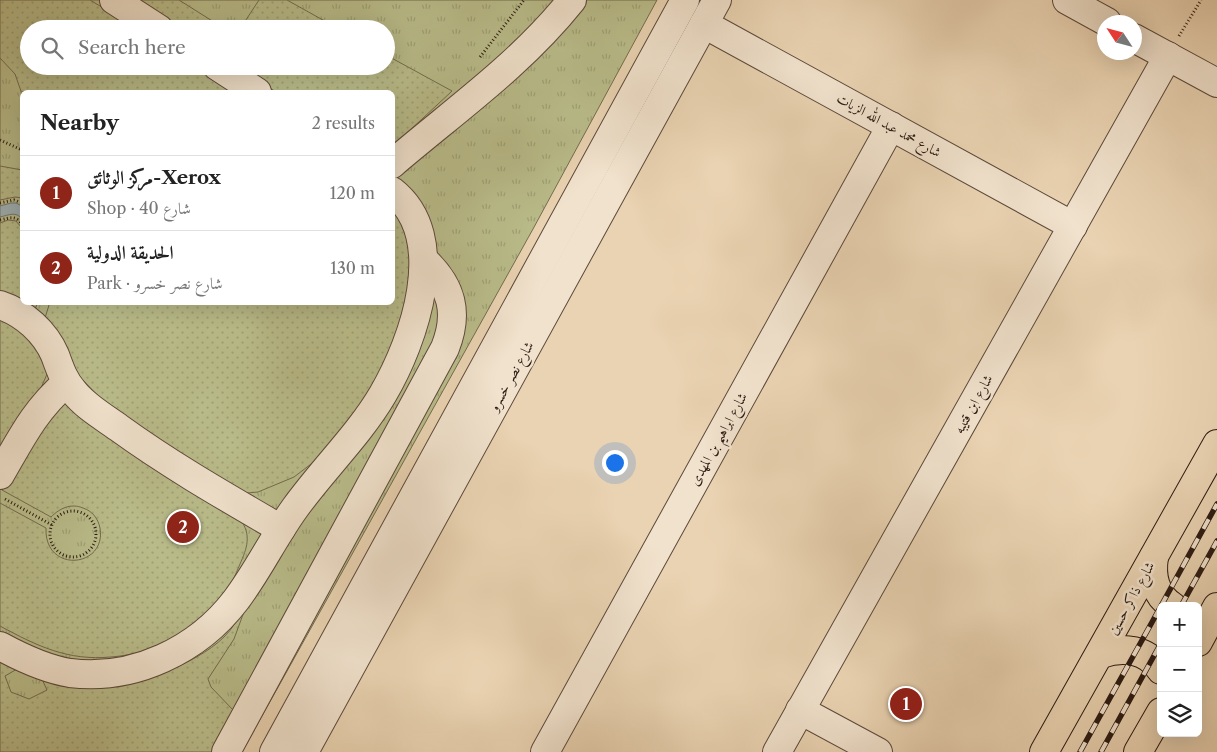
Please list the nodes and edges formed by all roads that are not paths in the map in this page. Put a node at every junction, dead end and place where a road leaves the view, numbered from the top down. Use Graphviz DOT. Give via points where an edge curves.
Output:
graph roads {
  1 [pos="114,0"];
  2 [pos="572,0"];
  3 [pos="685,0"];
  4 [pos="717,0"];
  5 [pos="1067,0"];
  6 [pos="1097,16"];
  7 [pos="145,20"];
  8 [pos="704,24"];
  9 [pos="1142,42"];
  10 [pos="1168,56"];
  11 [pos="231,75"];
  12 [pos="1217,83"];
  13 [pos="254,90"];
  14 [pos="891,126"];
  15 [pos="395,162"];
  16 [pos="395,194"];
  17 [pos="1073,226"];
  18 [pos="424,260"];
  19 [pos="0,305"];
  20 [pos="66,383"];
  21 [pos="1217,444"];
  22 [pos="0,475"];
  23 [pos="281,529"];
  24 [pos="1154,557"];
  25 [pos="1168,602"];
  26 [pos="1217,608"];
  27 [pos="1202,612"];
  28 [pos="1202,635"];
  29 [pos="0,646"];
  30 [pos="1100,654"];
  31 [pos="1157,666"];
  32 [pos="800,710"];
  33 [pos="1157,719"];
  34 [pos="226,752"];
  35 [pos="274,752"];
  36 [pos="304,752"];
  37 [pos="546,752"];
  38 [pos="778,752"];
  39 [pos="878,752"];
  40 [pos="1044,752"];
  41 [pos="1138,752"];
  1 -- 7 [label="street"];
  2 -- 15 [label="street" via="509,68"];
  3 -- 35 [label="street, شارع نصر خسرو"];
  4 -- 8 [label="street, شارع نصر خسرو"];
  5 -- 6 [label="street"];
  8 -- 14 [label="street, شارع محمد عبد الله الزيات"];
  8 -- 36 [label="street, شارع نصر خسرو"];
  9 -- 10 [label="street"];
  10 -- 12 [label="street"];
  10 -- 17 [label="street, شارع ابن قتيبه"];
  11 -- 13 [label="street"];
  14 -- 17 [label="street, شارع محمد عبد الله الزيات"];
  14 -- 37 [label="street, شارع ابراهيم بن المهدى"];
  16 -- 18 [label="street" via="414,217 420,231"];
  17 -- 32 [label="street, شارع ابن قتيبه"];
  18 -- 23 [label="street" via="414,318 383,394"];
  18 -- 34 [label="street" via="444,283 449,297 452,324 447,342"];
  19 -- 20 [label="street" via="19,314 43,336"];
  20 -- 22 [label="street" via="34,417"];
  20 -- 23 [label="street" via="84,403 142,445"];
  21 -- 24 [label="main road, شارع ذاكر حسين"];
  23 -- 29 [label="street" via="224,616 190,644 151,663 109,673 69,672 35,663"];
  24 -- 25 [label="main road" via="1156,587"];
  24 -- 30 [label="main road, شارع ذاكر حسين"];
  26 -- 27 [label="main road"];
  26 -- 28 [label="main road"];
  30 -- 31 [label="main road" via="1132,650"];
  30 -- 40 [label="main road, شارع ذاكر حسين"];
  32 -- 38 [label="street, شارع ابن قتيبه"];
  32 -- 39 [label="street"];
  33 -- 41 [label="main road"];
}
